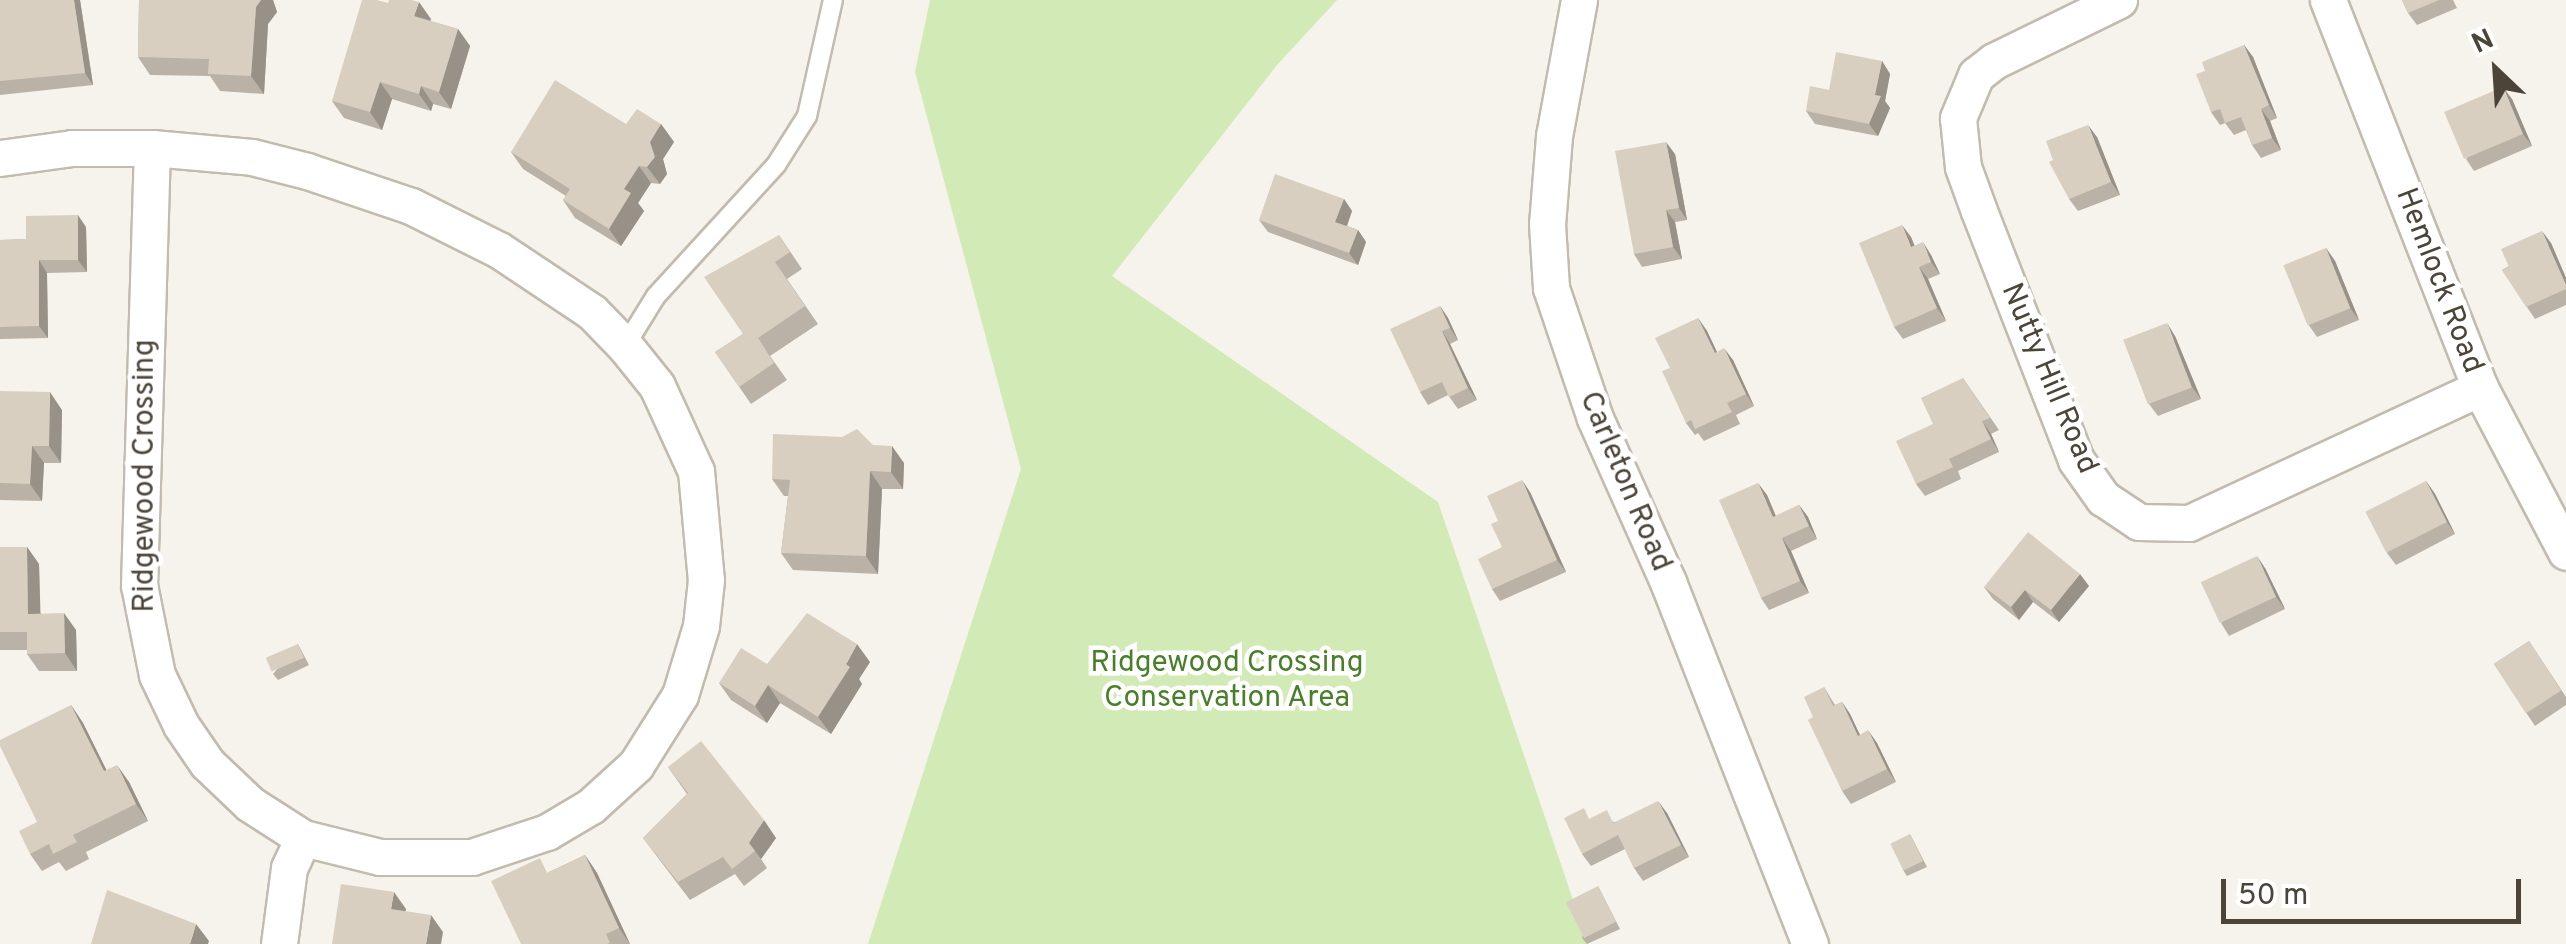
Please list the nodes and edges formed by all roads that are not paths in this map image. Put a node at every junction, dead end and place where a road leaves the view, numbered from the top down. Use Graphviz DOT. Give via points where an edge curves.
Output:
graph roads {
  1 [pos="833,0"];
  2 [pos="1579,0"];
  3 [pos="2119,0"];
  4 [pos="2328,0"];
  5 [pos="152,148"];
  6 [pos="0,158"];
  7 [pos="626,346"];
  8 [pos="2480,388"];
  9 [pos="2566,552"];
  10 [pos="302,838"];
  11 [pos="279,944"];
  12 [pos="1810,944"];
  1 -- 7 [label="lane" via="807,116 776,165 656,296"];
  2 -- 12 [label="street, Carleton Road" via="1554,136 1547,224 1551,288 1594,418 1668,582"];
  3 -- 8 [label="street, Nutty Hill Road" via="1976,75 1958,118 1963,167 1978,211 2076,460 2102,498 2139,522 2190,523"];
  4 -- 8 [label="street, Hemlock Road"];
  5 -- 6 [label="street, Ridgewood Crossing" via="72,148"];
  5 -- 7 [label="street, Ridgewood Crossing" via="252,157 411,206 499,250 592,312"];
  5 -- 10 [label="street, Ridgewood Crossing" via="140,505 146,631 157,675 207,763 250,804"];
  7 -- 10 [label="street, Ridgewood Crossing" via="658,386 679,429 696,471 705,530 700,626 680,695 661,729 636,764 591,806 547,832 472,857 394,859"];
  8 -- 9 [label="street, Hemlock Road"];
  10 -- 11 [label="street" via="289,868"];
}
